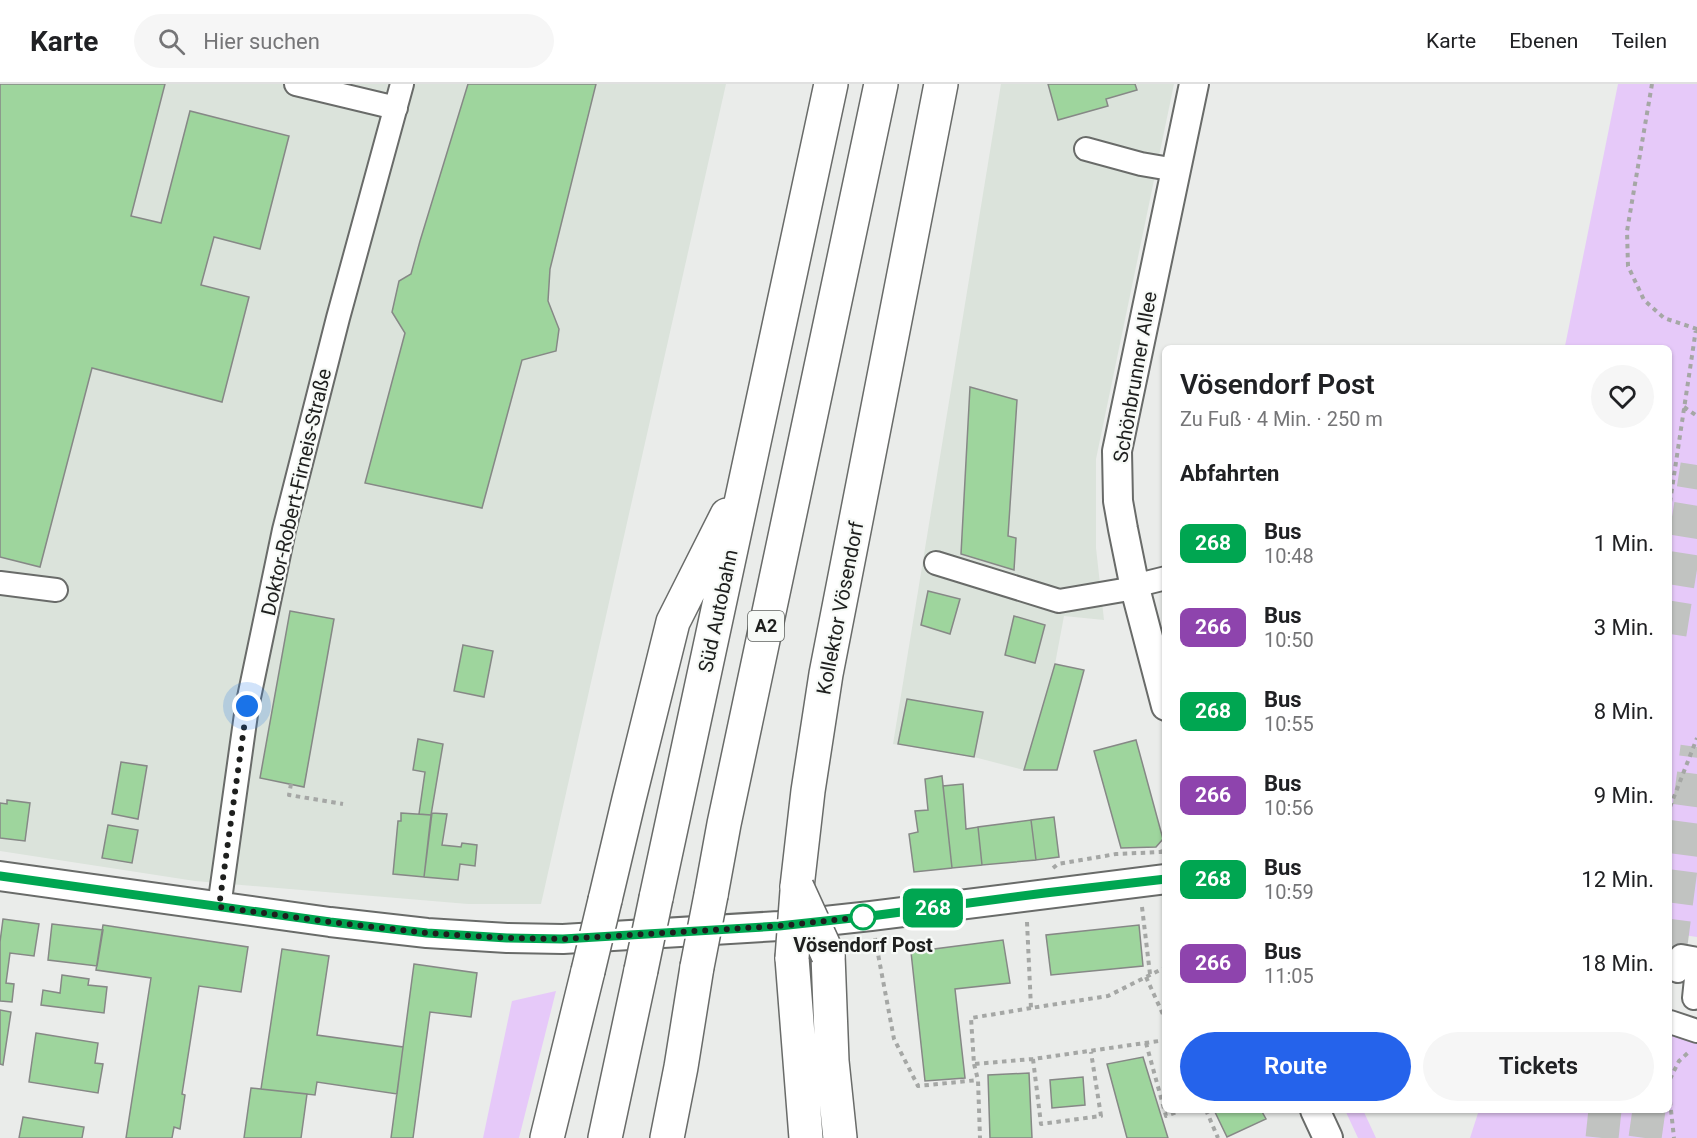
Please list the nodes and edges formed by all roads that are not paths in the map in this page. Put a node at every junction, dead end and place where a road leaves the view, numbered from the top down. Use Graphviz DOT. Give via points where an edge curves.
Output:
graph roads {
  1 [pos="296,84"];
  2 [pos="402,84"];
  3 [pos="831,84"];
  4 [pos="881,84"];
  5 [pos="941,84"];
  6 [pos="1194,84"];
  7 [pos="339,89"];
  8 [pos="396,108"];
  9 [pos="1086,149"];
  10 [pos="1176,170"];
  11 [pos="747,476"];
  12 [pos="936,563"];
  13 [pos="1162,579"];
  14 [pos="0,583"];
  15 [pos="1134,587"];
  16 [pos="56,590"];
  17 [pos="1160,660"];
  18 [pos="1162,675"];
  19 [pos="0,876"];
  20 [pos="1162,879"];
  21 [pos="797,886"];
  22 [pos="219,907"];
  23 [pos="792,958"];
  24 [pos="1697,959"];
  25 [pos="1672,969"];
  26 [pos="1697,969"];
  27 [pos="1694,998"];
  28 [pos="1672,1024"];
  29 [pos="1694,1040"];
  30 [pos="681,1067"];
  31 [pos="1316,1113"];
  32 [pos="547,1138"];
  33 [pos="605,1138"];
  34 [pos="667,1138"];
  35 [pos="681,1138"];
  36 [pos="786,1138"];
  37 [pos="806,1138"];
  38 [pos="840,1138"];
  39 [pos="1328,1138"];
  1 -- 7 [label="street"];
  2 -- 8 [label="street, Doktor-Robert-Firneis-Straße"];
  3 -- 11 [label="highway, Süd Autobahn / A2"];
  4 -- 30 [label="highway, A2, bridge" via="726,812"];
  5 -- 21 [label="highway, Kollektor Vösendorf" via="826,674"];
  6 -- 10 [label="main road, Schönbrunner Allee"];
  7 -- 8 [label="street"];
  8 -- 22 [label="street, Doktor-Robert-Firneis-Straße" via="284,530 247,706"];
  9 -- 10 [label="street"];
  10 -- 15 [label="main road, Schönbrunner Allee" via="1117,451 1118,501"];
  11 -- 32 [label="highway, bridge" via="673,622"];
  11 -- 33 [label="highway, Süd Autobahn / A2, bridge"];
  12 -- 15 [label="street" via="1059,601"];
  13 -- 15 [label="street"];
  14 -- 16 [label="street"];
  15 -- 17 [label="main road, Schönbrunner Allee"];
  17 -- 18 [label="main road, Schönbrunner Allee"];
  19 -- 22 [label="main road"];
  20 -- 22 [label="main road" via="767,927 563,939 427,933"];
  21 -- 23 [label="highway, Kollektor Vösendorf, bridge"];
  21 -- 38 [label="highway, bridge" via="828,955"];
  23 -- 36 [label="highway, Kollektor Vösendorf"];
  23 -- 37 [label="highway"];
  24 -- 25 [label="street" via="1681,956 1678,971"];
  26 -- 27 [label="street"];
  28 -- 29 [label="street"];
  30 -- 34 [label="highway, A2"];
  30 -- 35 [label="highway"];
  31 -- 39 [label="main road"];
}
